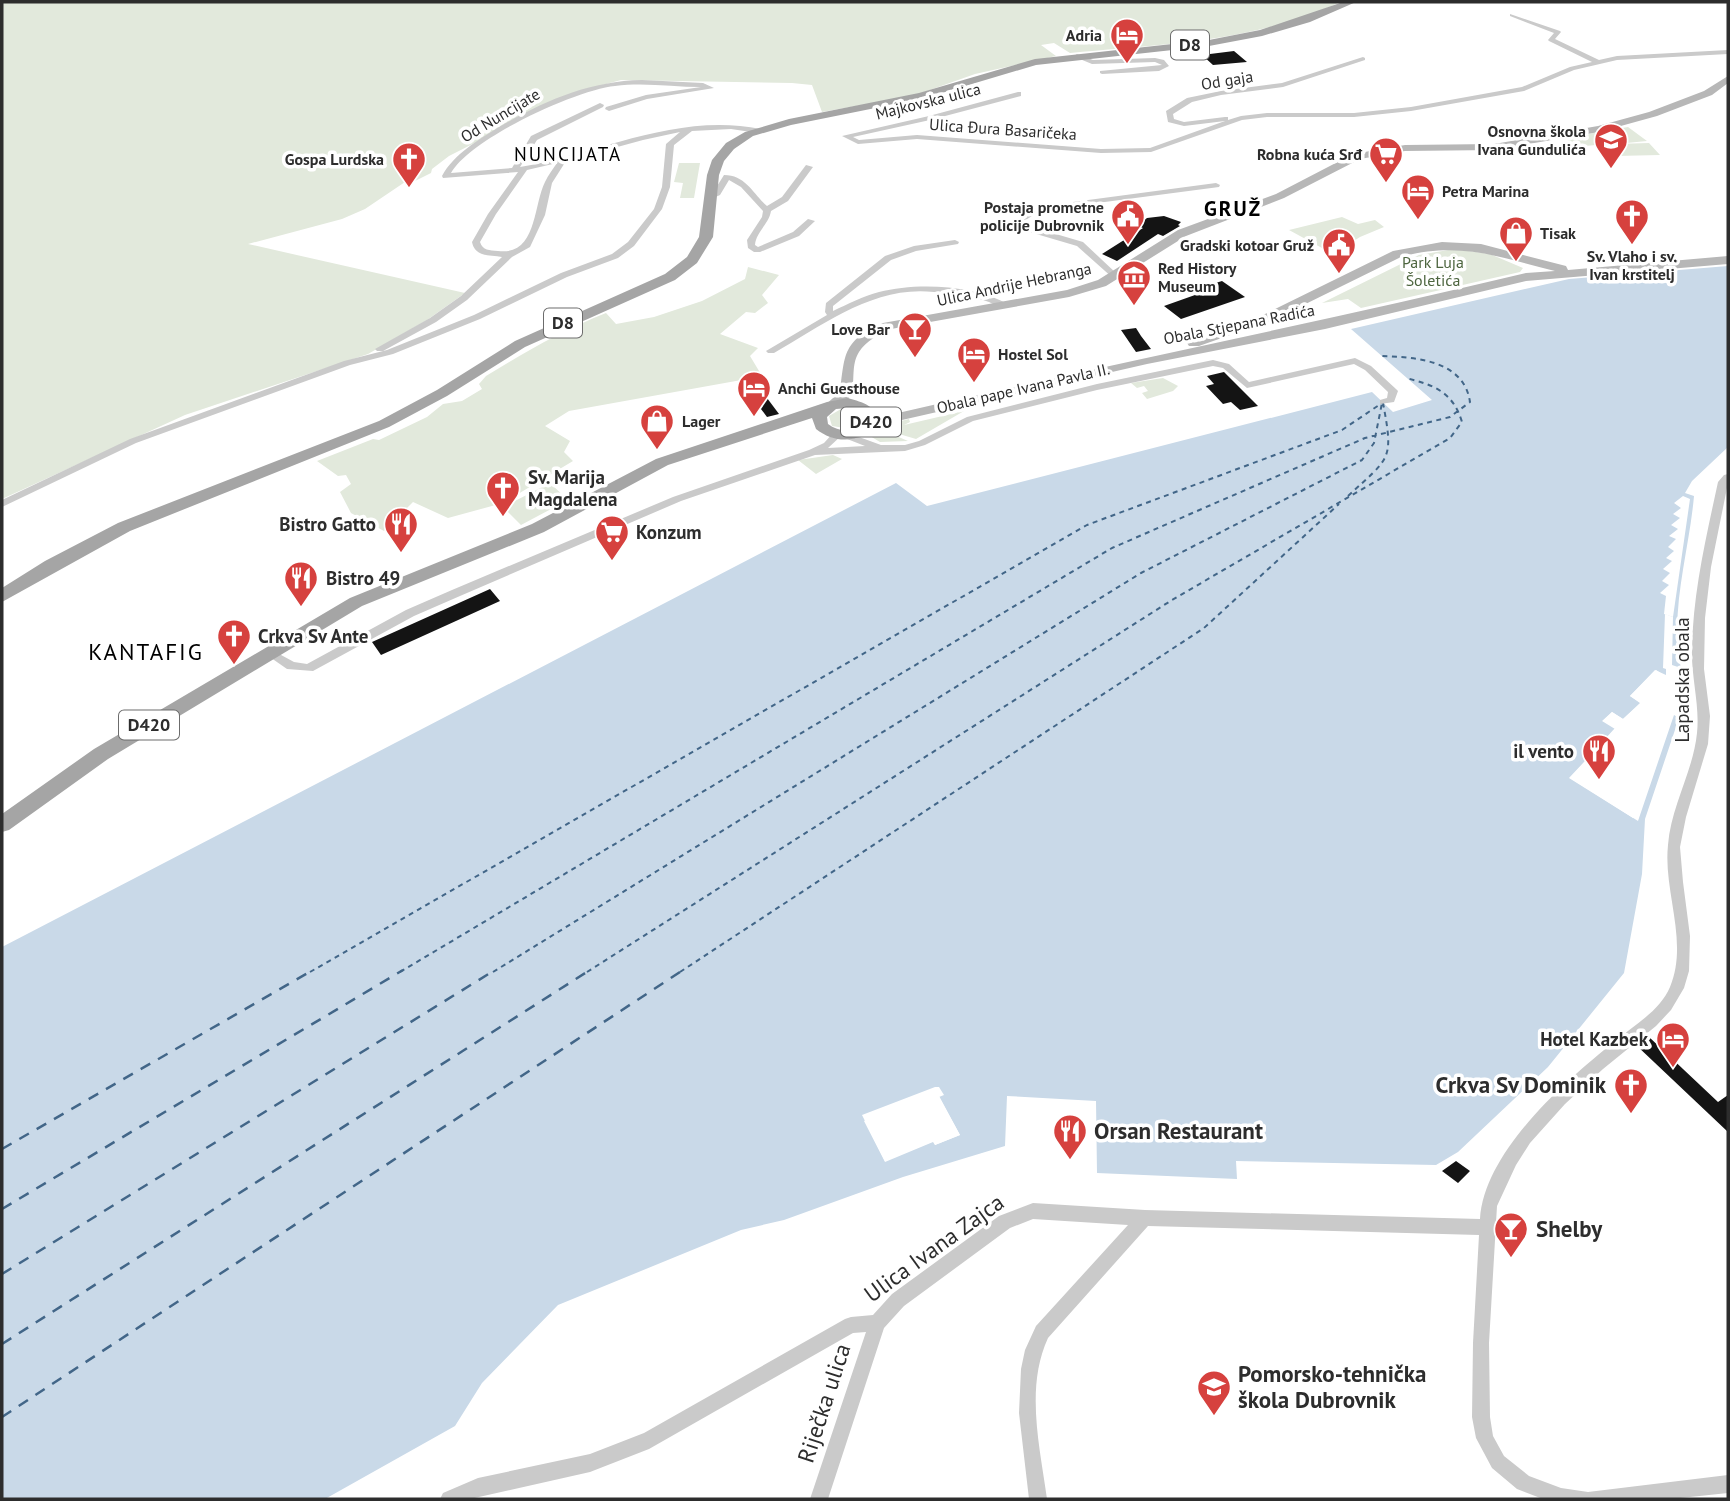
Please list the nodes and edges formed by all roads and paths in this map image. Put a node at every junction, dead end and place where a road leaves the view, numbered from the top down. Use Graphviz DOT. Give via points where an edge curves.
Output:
graph roads {
  1 [pos="1351,2"];
  2 [pos="1511,15"];
  3 [pos="1728,52"];
  4 [pos="1682,55"];
  5 [pos="1077,56"];
  6 [pos="1363,59"];
  7 [pos="1598,62"];
  8 [pos="1102,72"];
  9 [pos="1728,79"];
  10 [pos="1018,93"];
  11 [pos="600,105"];
  12 [pos="609,108"];
  13 [pos="1236,119"];
  14 [pos="689,129"];
  15 [pos="758,131"];
  16 [pos="846,136"];
  17 [pos="1161,148"];
  18 [pos="563,159"];
  19 [pos="809,167"];
  20 [pos="519,169"];
  21 [pos="1216,184"];
  22 [pos="711,197"];
  23 [pos="767,209"];
  24 [pos="811,221"];
  25 [pos="955,242"];
  26 [pos="509,255"];
  27 [pos="1518,257"];
  28 [pos="1728,260"];
  29 [pos="1581,271"];
  30 [pos="1114,276"];
  31 [pos="1525,277"];
  32 [pos="1005,306"];
  33 [pos="835,315"];
  34 [pos="1250,324"];
  35 [pos="1266,338"];
  36 [pos="771,351"];
  37 [pos="376,355"];
  38 [pos="1147,360"];
  39 [pos="848,385"];
  40 [pos="1383,402"];
  41 [pos="829,407"];
  42 [pos="775,424"];
  43 [pos="867,424"];
  44 [pos="821,426"];
  45 [pos="841,435"];
  46 [pos="880,447"];
  47 [pos="813,452"];
  48 [pos="1728,477"];
  49 [pos="2,504"];
  50 [pos="2,596"];
  51 [pos="270,653"];
  52 [pos="2,824"];
  53 [pos="1145,1218"];
  54 [pos="1486,1227"];
  55 [pos="877,1322"];
  56 [pos="1033,1345"];
  57 [pos="1728,1484"];
  58 [pos="449,1499"];
  59 [pos="818,1499"];
  60 [pos="1038,1499"];
  61 [pos="1583,1499"];
  62 [pos="1592,1499"];
  1 -- 5 [label="main road, D8" via="1293,25 1240,38"];
  2 -- 7 [label="street" via="1558,32 1551,40"];
  3 -- 4 [label="street"];
  4 -- 7 [label="street"];
  5 -- 8 [label="street" via="1092,62 1155,60 1166,66"];
  5 -- 15 [label="main road, D8" via="1008,68 902,101"];
  6 -- 13 [label="street, Od gaja" via="1283,85 1190,100 1169,113 1171,120 1184,124"];
  7 -- 13 [label="street" via="1524,89 1423,108"];
  9 -- 30 [label="main road, Ulica Andrije Hebranga" via="1697,97 1599,130 1494,147 1405,148 1357,156 1280,196 1182,233"];
  10 -- 16 [label="street, Majkovska ulica"];
  11 -- 20 [label="street, Od Nuncijate" via="534,138"];
  12 -- 20 [label="street, Od Nuncijate" via="646,97 710,88 621,83 559,99 484,140 454,162 446,176"];
  13 -- 17 [label="street"];
  14 -- 15 [label="street, Od Nuncijate"];
  14 -- 18 [label="street, Od Nuncijate"];
  14 -- 37 [label="street" via="670,144 666,187 658,209 631,244 615,256"];
  15 -- 22 [label="main road, D8" via="724,152 715,167"];
  16 -- 17 [label="street, Ulica Đura Basaričeka" via="859,142 917,137 1101,151"];
  18 -- 20 [label="street, Od Nuncijate"];
  18 -- 26 [label="street" via="548,183 535,232 527,245"];
  19 -- 23 [label="street" via="785,199"];
  20 -- 26 [label="street, Od Nuncijate" via="477,242 483,252"];
  21 -- 30 [label="street" via="1058,206 1020,221 1029,229 1080,244"];
  22 -- 23 [label="street" via="730,177 743,183"];
  22 -- 50 [label="main road, D8" via="709,227 701,248 670,277 520,344 384,424 124,527"];
  23 -- 24 [label="street" via="751,240 757,250 796,234"];
  25 -- 33 [label="street" via="881,261 829,305"];
  26 -- 37 [label="street" via="464,298"];
  27 -- 29 [label="main road, Obala Stjepana Radića"];
  27 -- 31 [label="main road" via="1535,269"];
  27 -- 34 [label="main road, Obala Stjepana Radića" via="1465,244 1409,250"];
  28 -- 29 [label="main road, Obala Stjepana Radića"];
  29 -- 31 [label="main road, Obala Stjepana Radića"];
  30 -- 32 [label="main road, Ulica Andrije Hebranga" via="1088,288"];
  31 -- 35 [label="main road, Obala Stjepana Radića"];
  32 -- 33 [label="street" via="976,296 914,288 881,292"];
  32 -- 39 [label="main road, Ulica Andrije Hebranga" via="877,331 850,356"];
  33 -- 36 [label="street"];
  34 -- 35 [label="main road"];
  34 -- 38 [label="main road, Obala Stjepana Radića"];
  35 -- 38 [label="main road, Obala Stjepana Radića"];
  37 -- 49 [label="street" via="146,435"];
  38 -- 43 [label="main road, Obala pape Ivana Pavla II."];
  39 -- 41 [label="main road, Ulica Andrije Hebranga" via="844,397"];
  39 -- 43 [label="main road"];
  40 -- 46 [label="street" via="1391,400 1393,391 1355,361 1247,386 1226,366 1213,363 970,419 914,446"];
  41 -- 42 [label="main road, D420"];
  41 -- 43 [label="main road, D420" via="848,403"];
  41 -- 44 [label="main road, D420" via="819,416"];
  42 -- 44 [label="main road, D420"];
  42 -- 51 [label="main road, D420" via="662,462 538,528 356,601"];
  43 -- 45 [label="main road, D420"];
  43 -- 46 [label="street"];
  44 -- 45 [label="main road, D420"];
  45 -- 47 [label="street"];
  46 -- 47 [label="street"];
  47 -- 51 [label="street" via="677,499 561,548 410,613 309,668 281,662"];
  48 -- 54 [label="street, Lapadska obala" via="1713,529 1699,617 1698,675 1705,728 1674,848 1683,943 1676,989 1665,1008 1572,1086 1513,1153 1494,1189"];
  51 -- 52 [label="main road, D420" via="101,754"];
  53 -- 54 [label="street, Ulica Ivana Zajca"];
  53 -- 55 [label="street, Ulica Ivana Zajca" via="1033,1210 1005,1222 908,1293"];
  53 -- 56 [label="street"];
  54 -- 61 [label="street, Lapadska obala" via="1481,1343 1485,1438 1498,1462 1523,1483 1561,1497"];
  55 -- 58 [label="street, Ulica Ivana Zajca" via="851,1325 649,1440 590,1463 478,1487"];
  55 -- 59 [label="street, Riječka ulica"];
  56 -- 60 [label="street" via="1027,1375"];
  57 -- 62 [label="street"];
}
